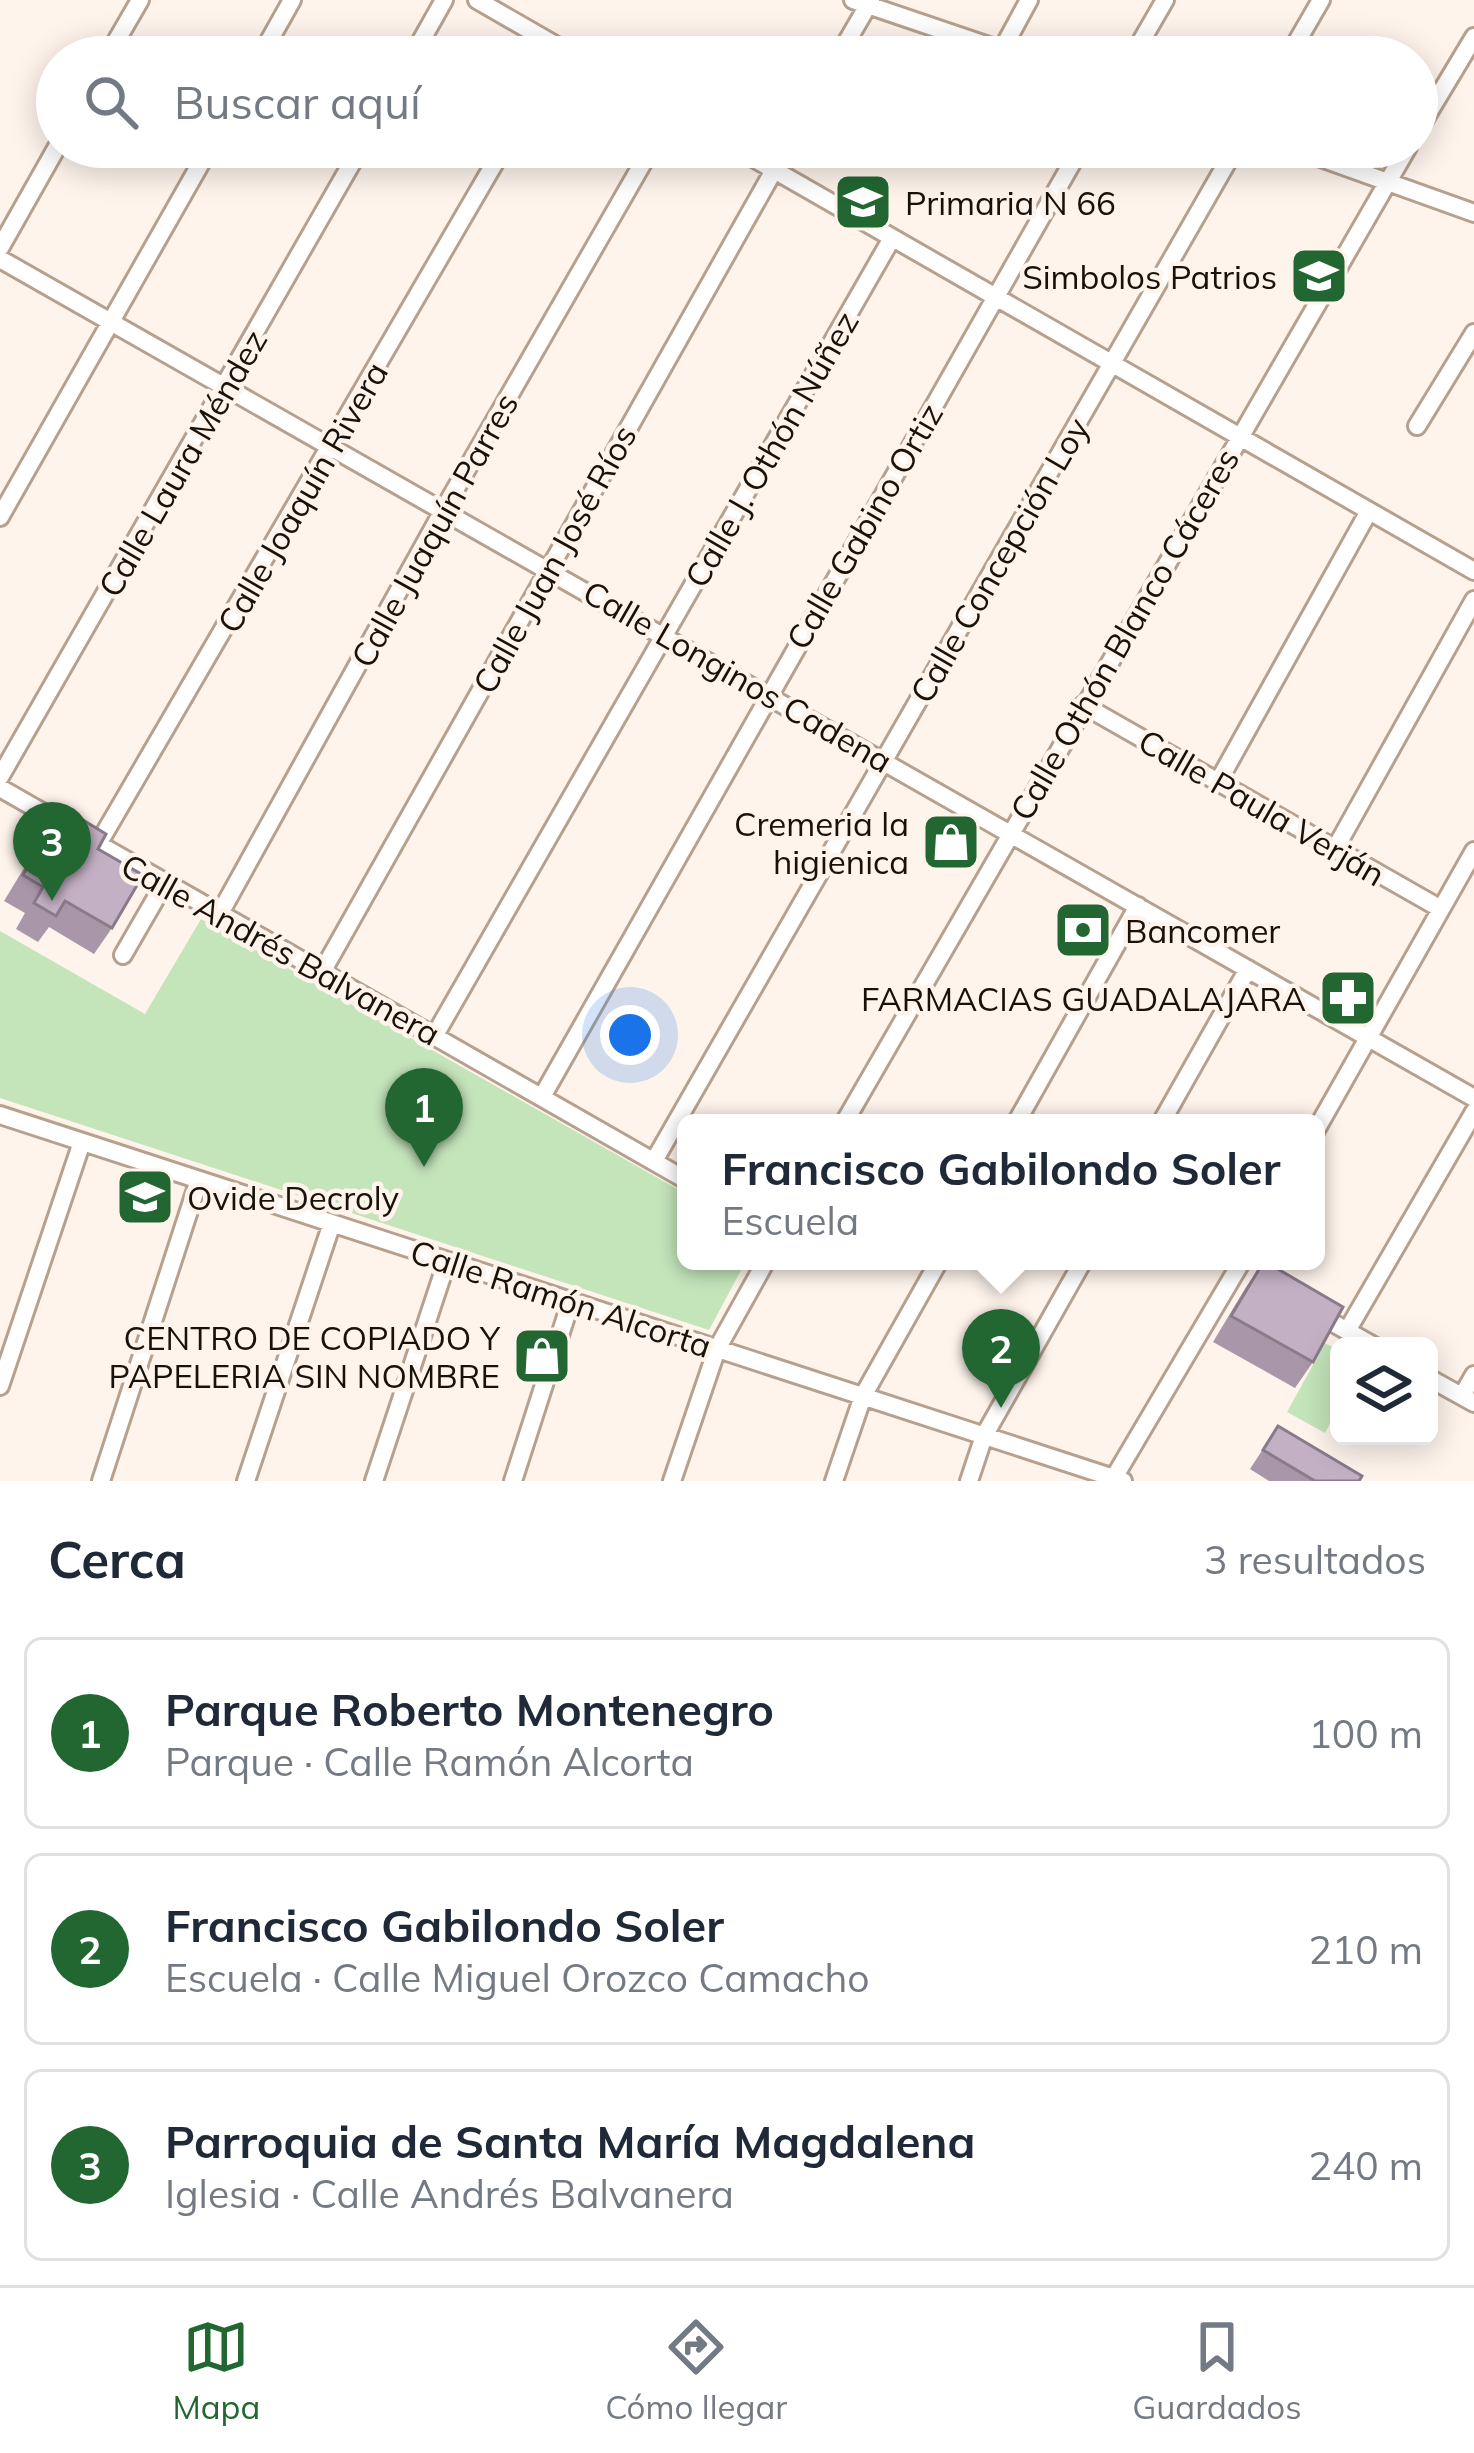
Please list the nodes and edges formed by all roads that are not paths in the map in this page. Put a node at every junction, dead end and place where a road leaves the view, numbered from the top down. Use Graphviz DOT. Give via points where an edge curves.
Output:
graph roads {
  1 [pos="140,0"];
  2 [pos="292,0"];
  3 [pos="444,0"];
  4 [pos="477,0"];
  5 [pos="1029,0"];
  6 [pos="1165,0"];
  7 [pos="1321,0"];
  8 [pos="864,2"];
  9 [pos="119,36"];
  10 [pos="272,36"];
  11 [pos="424,36"];
  12 [pos="535,36"];
  13 [pos="848,36"];
  14 [pos="952,36"];
  15 [pos="1009,36"];
  16 [pos="1144,36"];
  17 [pos="1300,36"];
  18 [pos="1474,38"];
  19 [pos="1438,97"];
  20 [pos="45,168"];
  21 [pos="198,168"];
  22 [pos="349,168"];
  23 [pos="492,168"];
  24 [pos="640,168"];
  25 [pos="771,168"];
  26 [pos="1069,168"];
  27 [pos="1224,168"];
  28 [pos="1352,168"];
  29 [pos="1395,168"];
  30 [pos="774,170"];
  31 [pos="1388,180"];
  32 [pos="1474,213"];
  33 [pos="892,238"];
  34 [pos="0,248"];
  35 [pos="0,259"];
  36 [pos="995,297"];
  37 [pos="110,323"];
  38 [pos="1474,333"];
  39 [pos="1112,364"];
  40 [pos="227,386"];
  41 [pos="1417,426"];
  42 [pos="1239,436"];
  43 [pos="332,446"];
  44 [pos="445,509"];
  45 [pos="1370,511"];
  46 [pos="0,518"];
  47 [pos="548,568"];
  48 [pos="1474,571"];
  49 [pos="1474,600"];
  50 [pos="665,635"];
  51 [pos="768,694"];
  52 [pos="1083,705"];
  53 [pos="885,760"];
  54 [pos="0,777"];
  55 [pos="1218,782"];
  56 [pos="0,788"];
  57 [pos="1009,832"];
  58 [pos="98,846"];
  59 [pos="1335,849"];
  60 [pos="1474,851"];
  61 [pos="164,884"];
  62 [pos="1138,906"];
  63 [pos="1441,909"];
  64 [pos="219,915"];
  65 [pos="123,955"];
  66 [pos="1248,969"];
  67 [pos="322,972"];
  68 [pos="435,1035"];
  69 [pos="1368,1037"];
  70 [pos="543,1095"];
  71 [pos="1474,1098"];
  72 [pos="1474,1112"];
  73 [pos="681,1114"];
  74 [pos="849,1114"];
  75 [pos="1021,1114"];
  76 [pos="1166,1114"];
  77 [pos="1325,1114"];
  78 [pos="0,1115"];
  79 [pos="677,1121"];
  80 [pos="82,1142"];
  81 [pos="654,1161"];
  82 [pos="677,1175"];
  83 [pos="199,1180"];
  84 [pos="332,1223"];
  85 [pos="447,1261"];
  86 [pos="761,1270"];
  87 [pos="934,1270"];
  88 [pos="1078,1270"];
  89 [pos="1237,1270"];
  90 [pos="1246,1270"];
  91 [pos="1256,1279"];
  92 [pos="1293,1300"];
  93 [pos="571,1301"];
  94 [pos="1348,1331"];
  95 [pos="1358,1337"];
  96 [pos="717,1349"];
  97 [pos="1474,1375"];
  98 [pos="1438,1383"];
  99 [pos="0,1386"];
  100 [pos="863,1396"];
  101 [pos="1468,1400"];
  102 [pos="984,1436"];
  103 [pos="1116,1480"];
  104 [pos="101,1481"];
  105 [pos="246,1481"];
  106 [pos="374,1481"];
  107 [pos="513,1481"];
  108 [pos="672,1481"];
  109 [pos="834,1481"];
  110 [pos="969,1481"];
  1 -- 9 [label="street"];
  2 -- 10 [label="street"];
  3 -- 11 [label="street"];
  4 -- 12 [label="street"];
  5 -- 15 [label="street"];
  6 -- 16 [label="street"];
  7 -- 17 [label="street"];
  8 -- 13 [label="street"];
  8 -- 14 [label="street"];
  18 -- 19 [label="street"];
  20 -- 34 [label="street"];
  21 -- 37 [label="street"];
  22 -- 40 [label="street, Calle Laura Méndez"];
  23 -- 43 [label="street, Calle Joaquín Rivera"];
  24 -- 44 [label="street, Calle Juaquín Parres"];
  25 -- 30 [label="street"];
  26 -- 36 [label="street, Calle Gabino Ortiz"];
  27 -- 39 [label="street, Calle Concepción Loy"];
  28 -- 31 [label="street"];
  29 -- 31 [label="street, Calle Othón Blanco Cáceres"];
  30 -- 33 [label="street"];
  30 -- 47 [label="street, Calle Juan José Ríos"];
  31 -- 32 [label="street"];
  31 -- 42 [label="street, Calle Othón Blanco Cáceres"];
  33 -- 36 [label="street"];
  33 -- 50 [label="street, Calle J. Othón Núñez"];
  35 -- 37 [label="street, Calle Longinos Cadena"];
  36 -- 39 [label="street"];
  36 -- 51 [label="street, Calle Gabino Ortiz"];
  37 -- 40 [label="street, Calle Longinos Cadena"];
  37 -- 46 [label="street"];
  38 -- 41 [label="street"];
  39 -- 42 [label="street"];
  39 -- 53 [label="street, Calle Concepción Loy"];
  40 -- 43 [label="street, Calle Longinos Cadena"];
  40 -- 54 [label="street, Calle Laura Méndez"];
  42 -- 45 [label="street"];
  42 -- 52 [label="street, Calle Othón Blanco Cáceres"];
  43 -- 44 [label="street, Calle Longinos Cadena"];
  43 -- 58 [label="street, Calle Joaquín Rivera"];
  44 -- 47 [label="street, Calle Longinos Cadena"];
  44 -- 64 [label="street, Calle Juaquín Parres"];
  45 -- 48 [label="street"];
  45 -- 55 [label="street"];
  47 -- 50 [label="street, Calle Longinos Cadena"];
  47 -- 67 [label="street, Calle Juan José Ríos"];
  49 -- 59 [label="street"];
  50 -- 51 [label="street, Calle Longinos Cadena"];
  50 -- 68 [label="street, Calle J. Othón Núñez"];
  51 -- 53 [label="street, Calle Longinos Cadena"];
  51 -- 70 [label="street, Calle Gabino Ortiz"];
  52 -- 55 [label="street, Calle Paula Verján"];
  52 -- 57 [label="street, Calle Othón Blanco Cáceres"];
  53 -- 57 [label="street, Calle Longinos Cadena"];
  53 -- 73 [label="street, Calle Concepción Loy"];
  55 -- 59 [label="street, Calle Paula Verján"];
  56 -- 58 [label="street, Calle Andrés Balvanera"];
  57 -- 62 [label="street, Calle Longinos Cadena"];
  57 -- 74 [label="street, Calle Othón Blanco Cáceres"];
  58 -- 61 [label="street, Calle Andrés Balvanera"];
  59 -- 63 [label="street, Calle Paula Verján"];
  60 -- 63 [label="street"];
  61 -- 64 [label="street, Calle Andrés Balvanera"];
  61 -- 65 [label="street"];
  62 -- 66 [label="street, Calle Longinos Cadena"];
  62 -- 75 [label="street"];
  63 -- 69 [label="street"];
  64 -- 67 [label="street, Calle Andrés Balvanera"];
  66 -- 69 [label="street, Calle Longinos Cadena"];
  66 -- 76 [label="street"];
  67 -- 68 [label="street, Calle Andrés Balvanera"];
  68 -- 70 [label="street, Calle Andrés Balvanera"];
  69 -- 71 [label="street, Calle Longinos Cadena"];
  69 -- 77 [label="street"];
  70 -- 81 [label="street, Calle Andrés Balvanera"];
  72 -- 94 [label="street"];
  78 -- 80 [label="street, Calle Ramón Alcorta"];
  79 -- 81 [label="street, Calle Concepción Loy"];
  80 -- 83 [label="street, Calle Ramón Alcorta"];
  80 -- 99 [label="street"];
  81 -- 82 [label="street, Calle Andrés Balvanera"];
  83 -- 84 [label="street, Calle Ramón Alcorta"];
  83 -- 104 [label="street"];
  84 -- 85 [label="street, Calle Ramón Alcorta"];
  84 -- 105 [label="street"];
  85 -- 93 [label="street, Calle Ramón Alcorta"];
  85 -- 106 [label="street"];
  86 -- 96 [label="street"];
  87 -- 100 [label="street"];
  88 -- 102 [label="street"];
  89 -- 103 [label="street"];
  90 -- 91 [label="street"];
  92 -- 94 [label="street"];
  93 -- 96 [label="street, Calle Ramón Alcorta"];
  93 -- 107 [label="street"];
  94 -- 95 [label="street"];
  96 -- 100 [label="street, Calle Ramón Alcorta"];
  96 -- 108 [label="street"];
  97 -- 101 [label="street"];
  98 -- 101 [label="street"];
  100 -- 102 [label="street, Calle Ramón Alcorta"];
  100 -- 109 [label="street"];
  102 -- 103 [label="street, Calle Ramón Alcorta"];
  102 -- 110 [label="street"];
}
